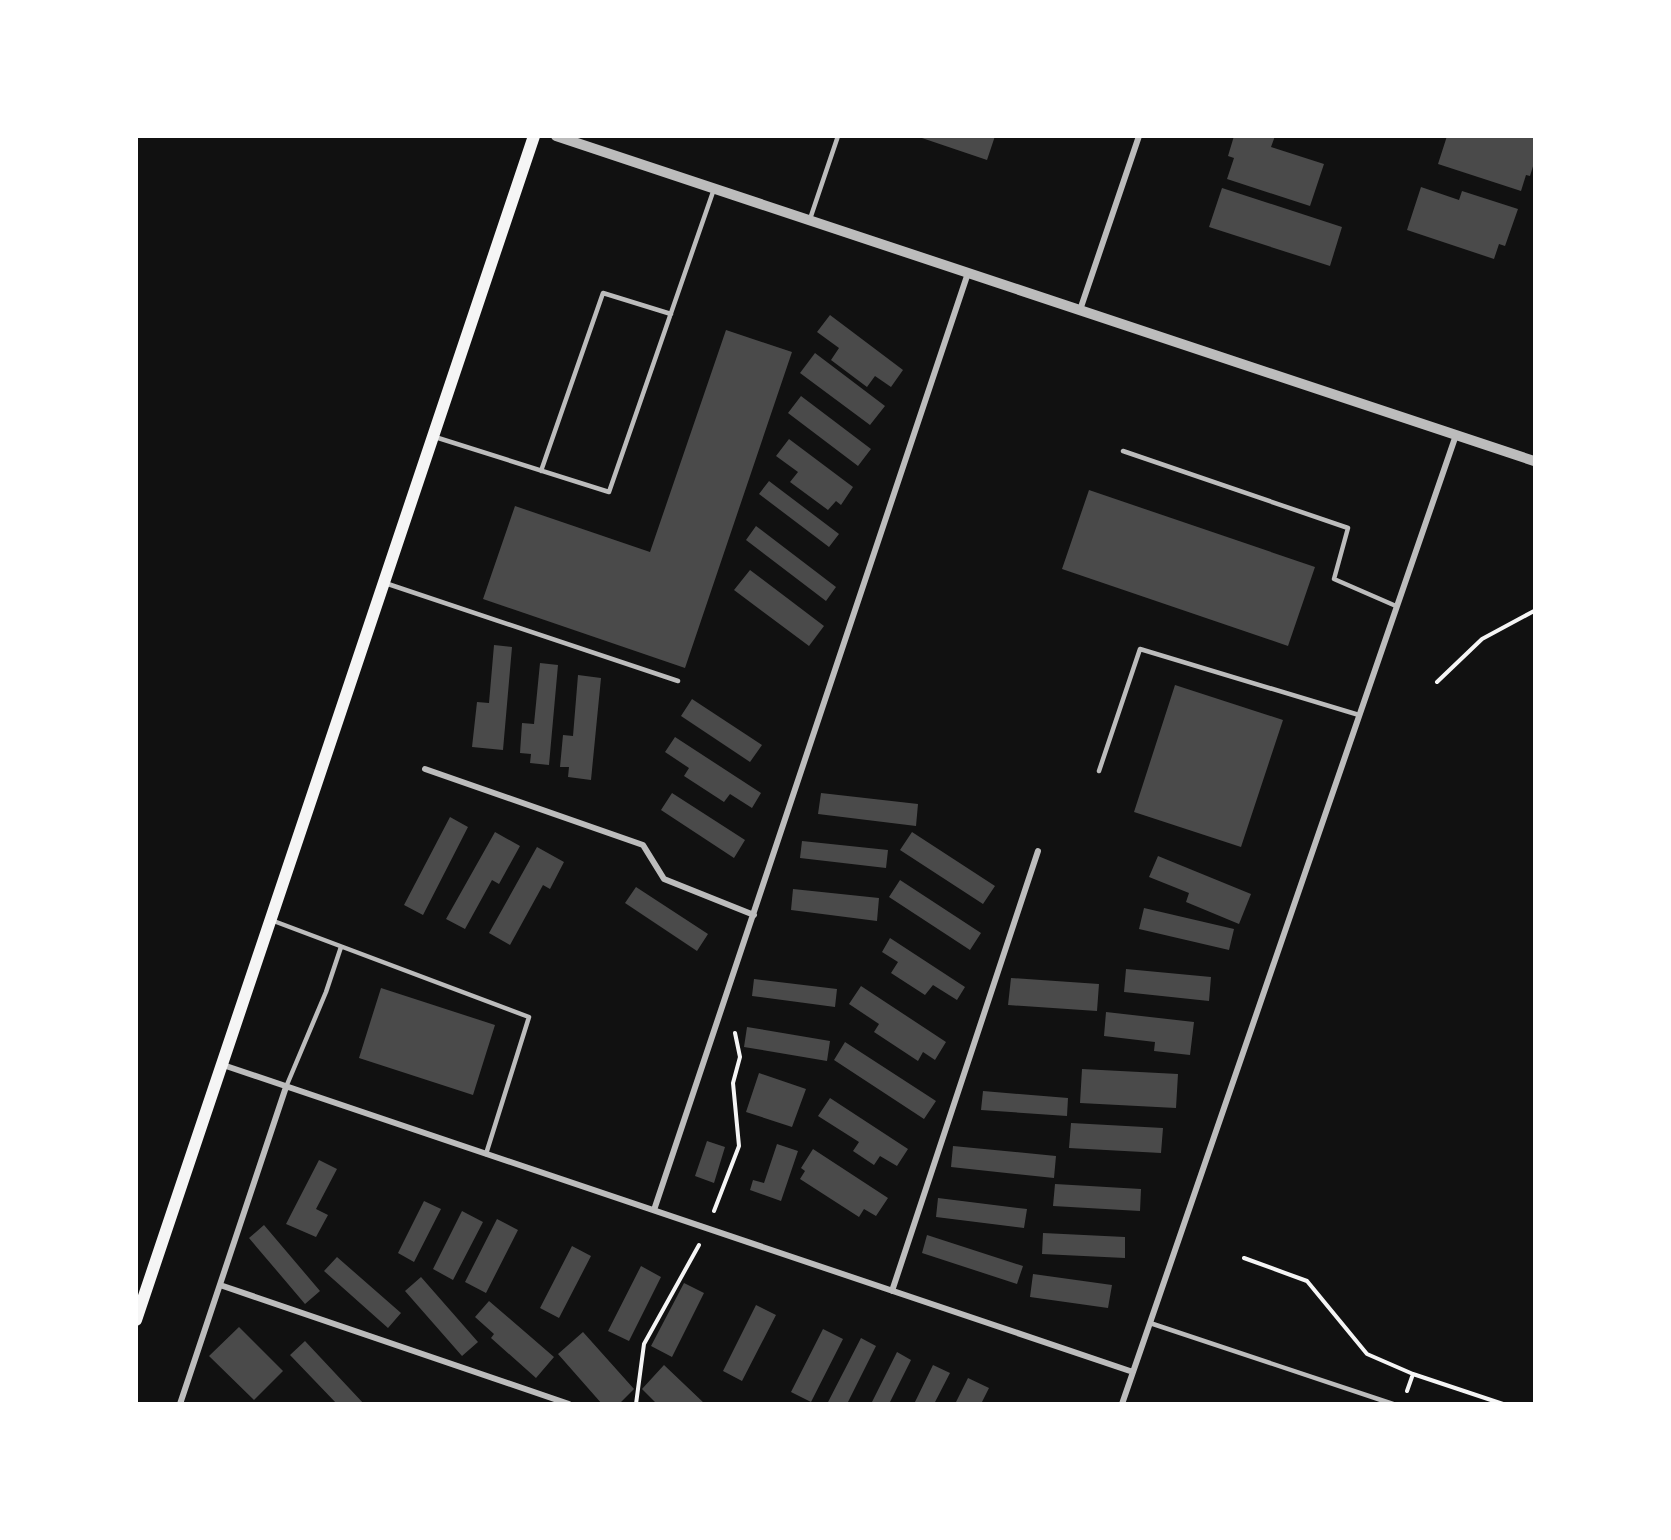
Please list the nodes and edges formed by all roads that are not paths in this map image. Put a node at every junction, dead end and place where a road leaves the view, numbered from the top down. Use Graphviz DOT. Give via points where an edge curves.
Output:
graph roads {
  1 [pos="534,136"];
  2 [pos="556,136"];
  3 [pos="838,136"];
  4 [pos="1139,136"];
  5 [pos="714,189"];
  6 [pos="810,221"];
  7 [pos="968,273"];
  8 [pos="1080,310"];
  9 [pos="670,314"];
  10 [pos="1456,435"];
  11 [pos="435,437"];
  12 [pos="1123,451"];
  13 [pos="1534,461"];
  14 [pos="542,471"];
  15 [pos="385,583"];
  16 [pos="1396,606"];
  17 [pos="678,681"];
  18 [pos="1359,715"];
  19 [pos="425,769"];
  20 [pos="1099,771"];
  21 [pos="1038,851"];
  22 [pos="754,915"];
  23 [pos="271,920"];
  24 [pos="341,947"];
  25 [pos="223,1065"];
  26 [pos="286,1087"];
  27 [pos="486,1154"];
  28 [pos="654,1210"];
  29 [pos="220,1285"];
  30 [pos="892,1291"];
  31 [pos="136,1320"];
  32 [pos="1150,1323"];
  33 [pos="1133,1372"];
  34 [pos="180,1404"];
  35 [pos="569,1404"];
  36 [pos="1122,1404"];
  37 [pos="1393,1404"];
  1 -- 11 [label="main road"];
  2 -- 5 [label="street"];
  3 -- 6 [label="lane"];
  4 -- 8 [label="street"];
  5 -- 6 [label="street"];
  5 -- 9 [label="lane"];
  6 -- 7 [label="street"];
  7 -- 8 [label="street"];
  7 -- 22 [label="street"];
  8 -- 10 [label="street"];
  9 -- 14 [label="lane" via="603,293"];
  9 -- 14 [label="lane" via="609,492"];
  10 -- 13 [label="street"];
  10 -- 16 [label="street"];
  11 -- 14 [label="lane"];
  11 -- 15 [label="main road"];
  12 -- 16 [label="lane" via="1348,528 1334,579"];
  15 -- 17 [label="lane"];
  15 -- 23 [label="main road"];
  16 -- 18 [label="street"];
  18 -- 20 [label="lane" via="1140,649"];
  18 -- 32 [label="street"];
  19 -- 22 [label="street" via="643,845 664,879"];
  21 -- 30 [label="street"];
  22 -- 28 [label="street"];
  23 -- 24 [label="lane"];
  23 -- 25 [label="main road"];
  24 -- 26 [label="lane"];
  24 -- 27 [label="lane" via="529,1017"];
  25 -- 26 [label="street"];
  25 -- 31 [label="main road"];
  26 -- 27 [label="street"];
  26 -- 29 [label="street"];
  27 -- 28 [label="street"];
  28 -- 30 [label="street"];
  29 -- 34 [label="street"];
  29 -- 35 [label="street"];
  30 -- 33 [label="street"];
  32 -- 33 [label="street"];
  32 -- 37 [label="lane"];
  33 -- 36 [label="street"];
}
